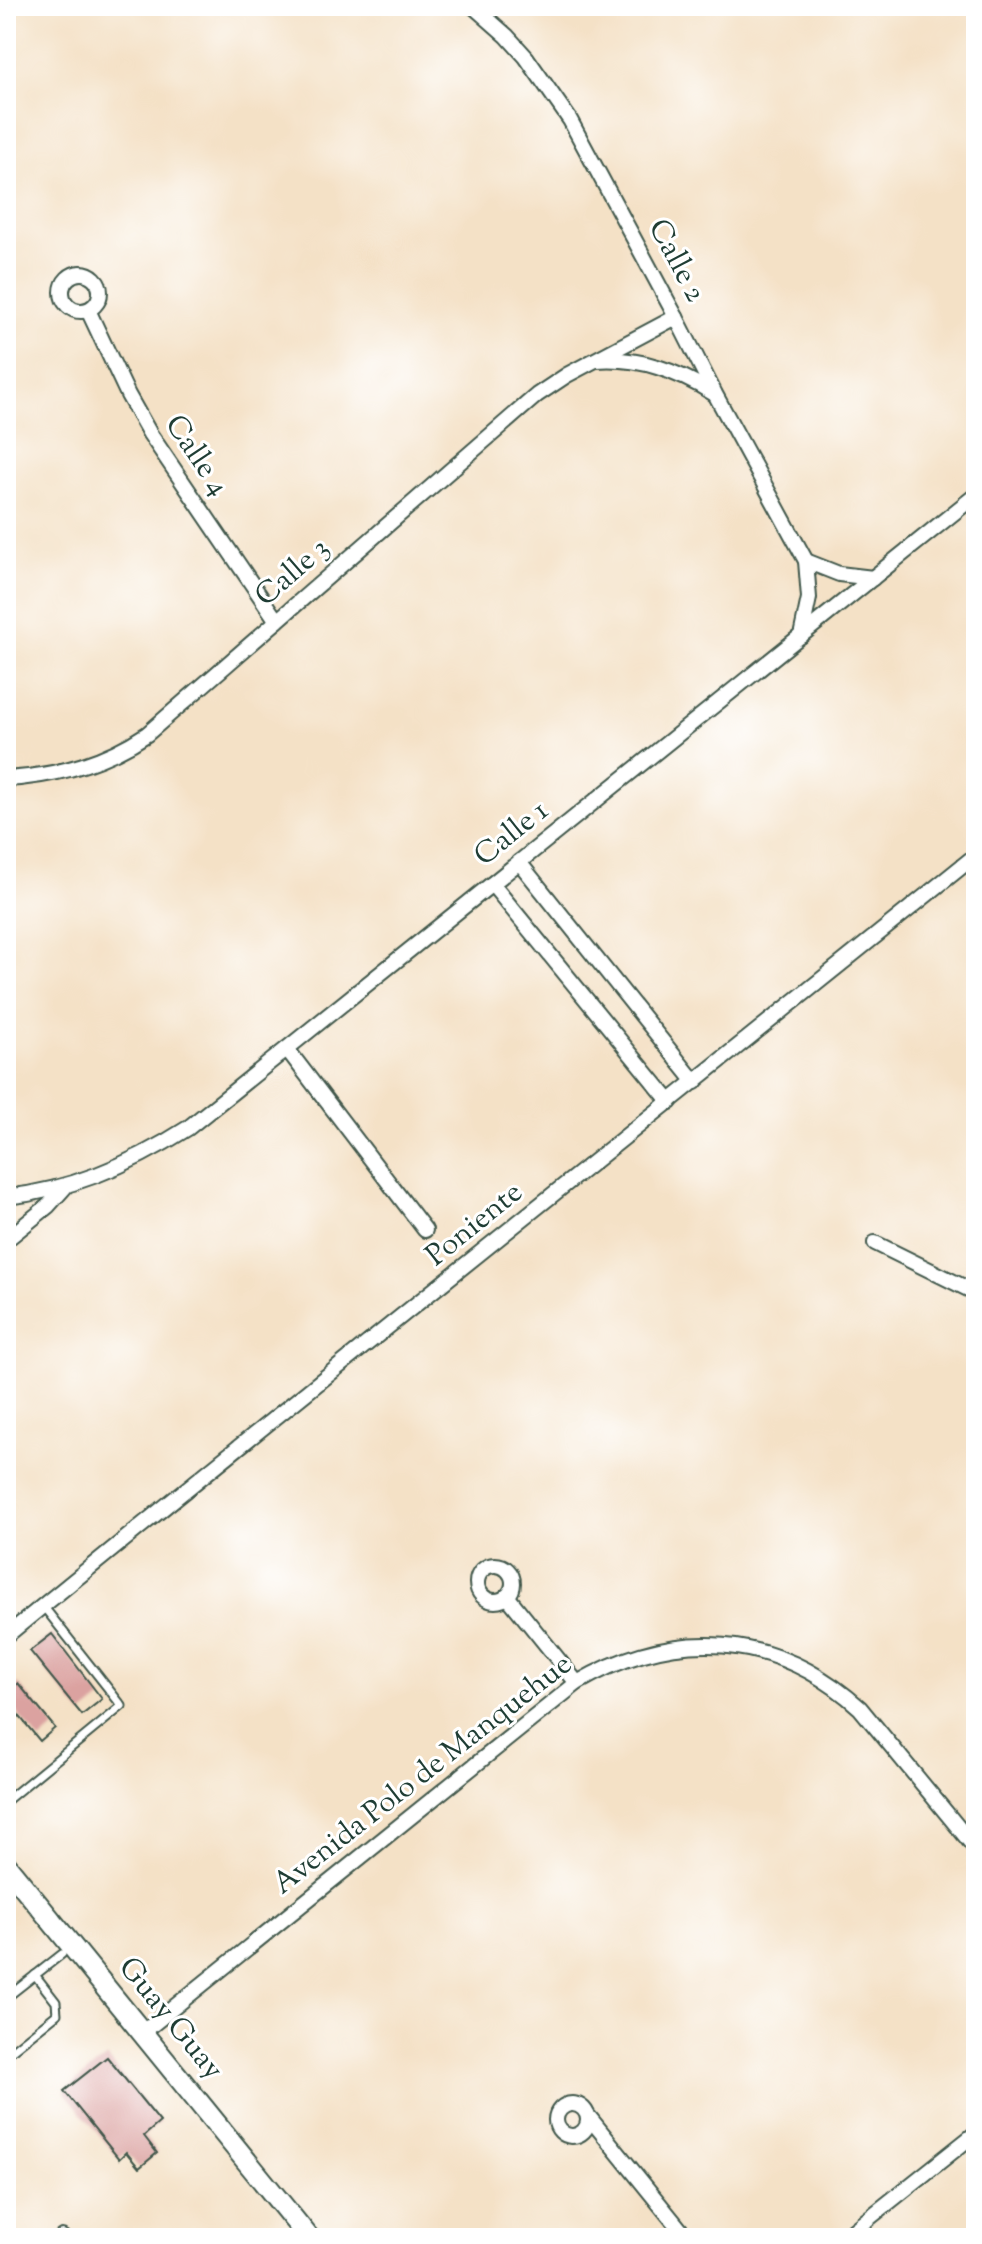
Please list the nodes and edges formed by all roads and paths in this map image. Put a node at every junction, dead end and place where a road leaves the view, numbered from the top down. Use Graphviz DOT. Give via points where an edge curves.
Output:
graph roads {
  1 [pos="473,6"];
  2 [pos="88,310"];
  3 [pos="676,317"];
  4 [pos="592,361"];
  5 [pos="715,394"];
  6 [pos="976,495"];
  7 [pos="806,561"];
  8 [pos="873,578"];
  9 [pos="277,621"];
  10 [pos="801,636"];
  11 [pos="6,779"];
  12 [pos="976,855"];
  13 [pos="519,862"];
  14 [pos="492,884"];
  15 [pos="287,1049"];
  16 [pos="695,1082"];
  17 [pos="670,1102"];
  18 [pos="65,1186"];
  19 [pos="6,1197"];
  20 [pos="425,1230"];
  21 [pos="6,1240"];
  22 [pos="875,1243"];
  23 [pos="976,1293"];
  24 [pos="507,1596"];
  25 [pos="43,1606"];
  26 [pos="6,1636"];
  27 [pos="577,1683"];
  28 [pos="6,1801"];
  29 [pos="976,1849"];
  30 [pos="6,1865"];
  31 [pos="6,1886"];
  32 [pos="67,1950"];
  33 [pos="35,1975"];
  34 [pos="6,1998"];
  35 [pos="142,2033"];
  36 [pos="6,2055"];
  37 [pos="589,2117"];
  38 [pos="976,2133"];
  39 [pos="287,2211"];
  40 [pos="309,2238"];
  41 [pos="687,2238"];
  42 [pos="844,2238"];
  1 -- 3 [label="street, Calle 2" via="507,36 553,93"];
  2 -- 9 [label="street, Calle 4" via="150,434"];
  3 -- 4 [label="street, Calle 3"];
  3 -- 5 [label="street, Calle 2"];
  4 -- 5 [label="street" via="655,365"];
  4 -- 9 [label="street, Calle 3" via="537,395"];
  5 -- 7 [label="street, Calle 2"];
  6 -- 8 [label="street, Calle 1"];
  7 -- 8 [label="street" via="839,574"];
  7 -- 10 [label="street, Calle 2" via="809,598"];
  8 -- 10 [label="street, Calle 1"];
  9 -- 11 [label="street, Calle 3" via="131,744 72,769"];
  10 -- 13 [label="street, Calle 1"];
  12 -- 16 [label="street, Poniente"];
  13 -- 14 [label="street, Calle 1"];
  13 -- 16 [label="street"];
  14 -- 15 [label="street, Calle 1"];
  14 -- 17 [label="street"];
  15 -- 18 [label="street, Calle 1" via="168,1141"];
  15 -- 20 [label="street"];
  16 -- 17 [label="street, Poniente"];
  17 -- 25 [label="street, Poniente"];
  18 -- 19 [label="street, Calle 1"];
  18 -- 21 [label="street, Calle 1"];
  22 -- 23 [label="street"];
  24 -- 27 [label="street"];
  25 -- 26 [label="street, Poniente"];
  25 -- 28 [label="lane" via="122,1706"];
  27 -- 29 [label="street, Avenida Polo de Manquehue" via="630,1657 676,1647 740,1647 799,1666 860,1708"];
  27 -- 35 [label="street, Avenida Polo de Manquehue"];
  30 -- 32 [label="street, Guay Guay"];
  31 -- 32 [label="street, Guay Guay"];
  32 -- 33 [label="lane"];
  32 -- 35 [label="street, Guay Guay"];
  32 -- 39 [label="street, Guay Guay" via="223,2150"];
  33 -- 34 [label="lane"];
  33 -- 36 [label="lane" via="56,2002 57,2014"];
  35 -- 39 [label="street, Guay Guay"];
  37 -- 41 [label="street"];
  38 -- 42 [label="street"];
  39 -- 40 [label="street, Guay Guay"];
}
